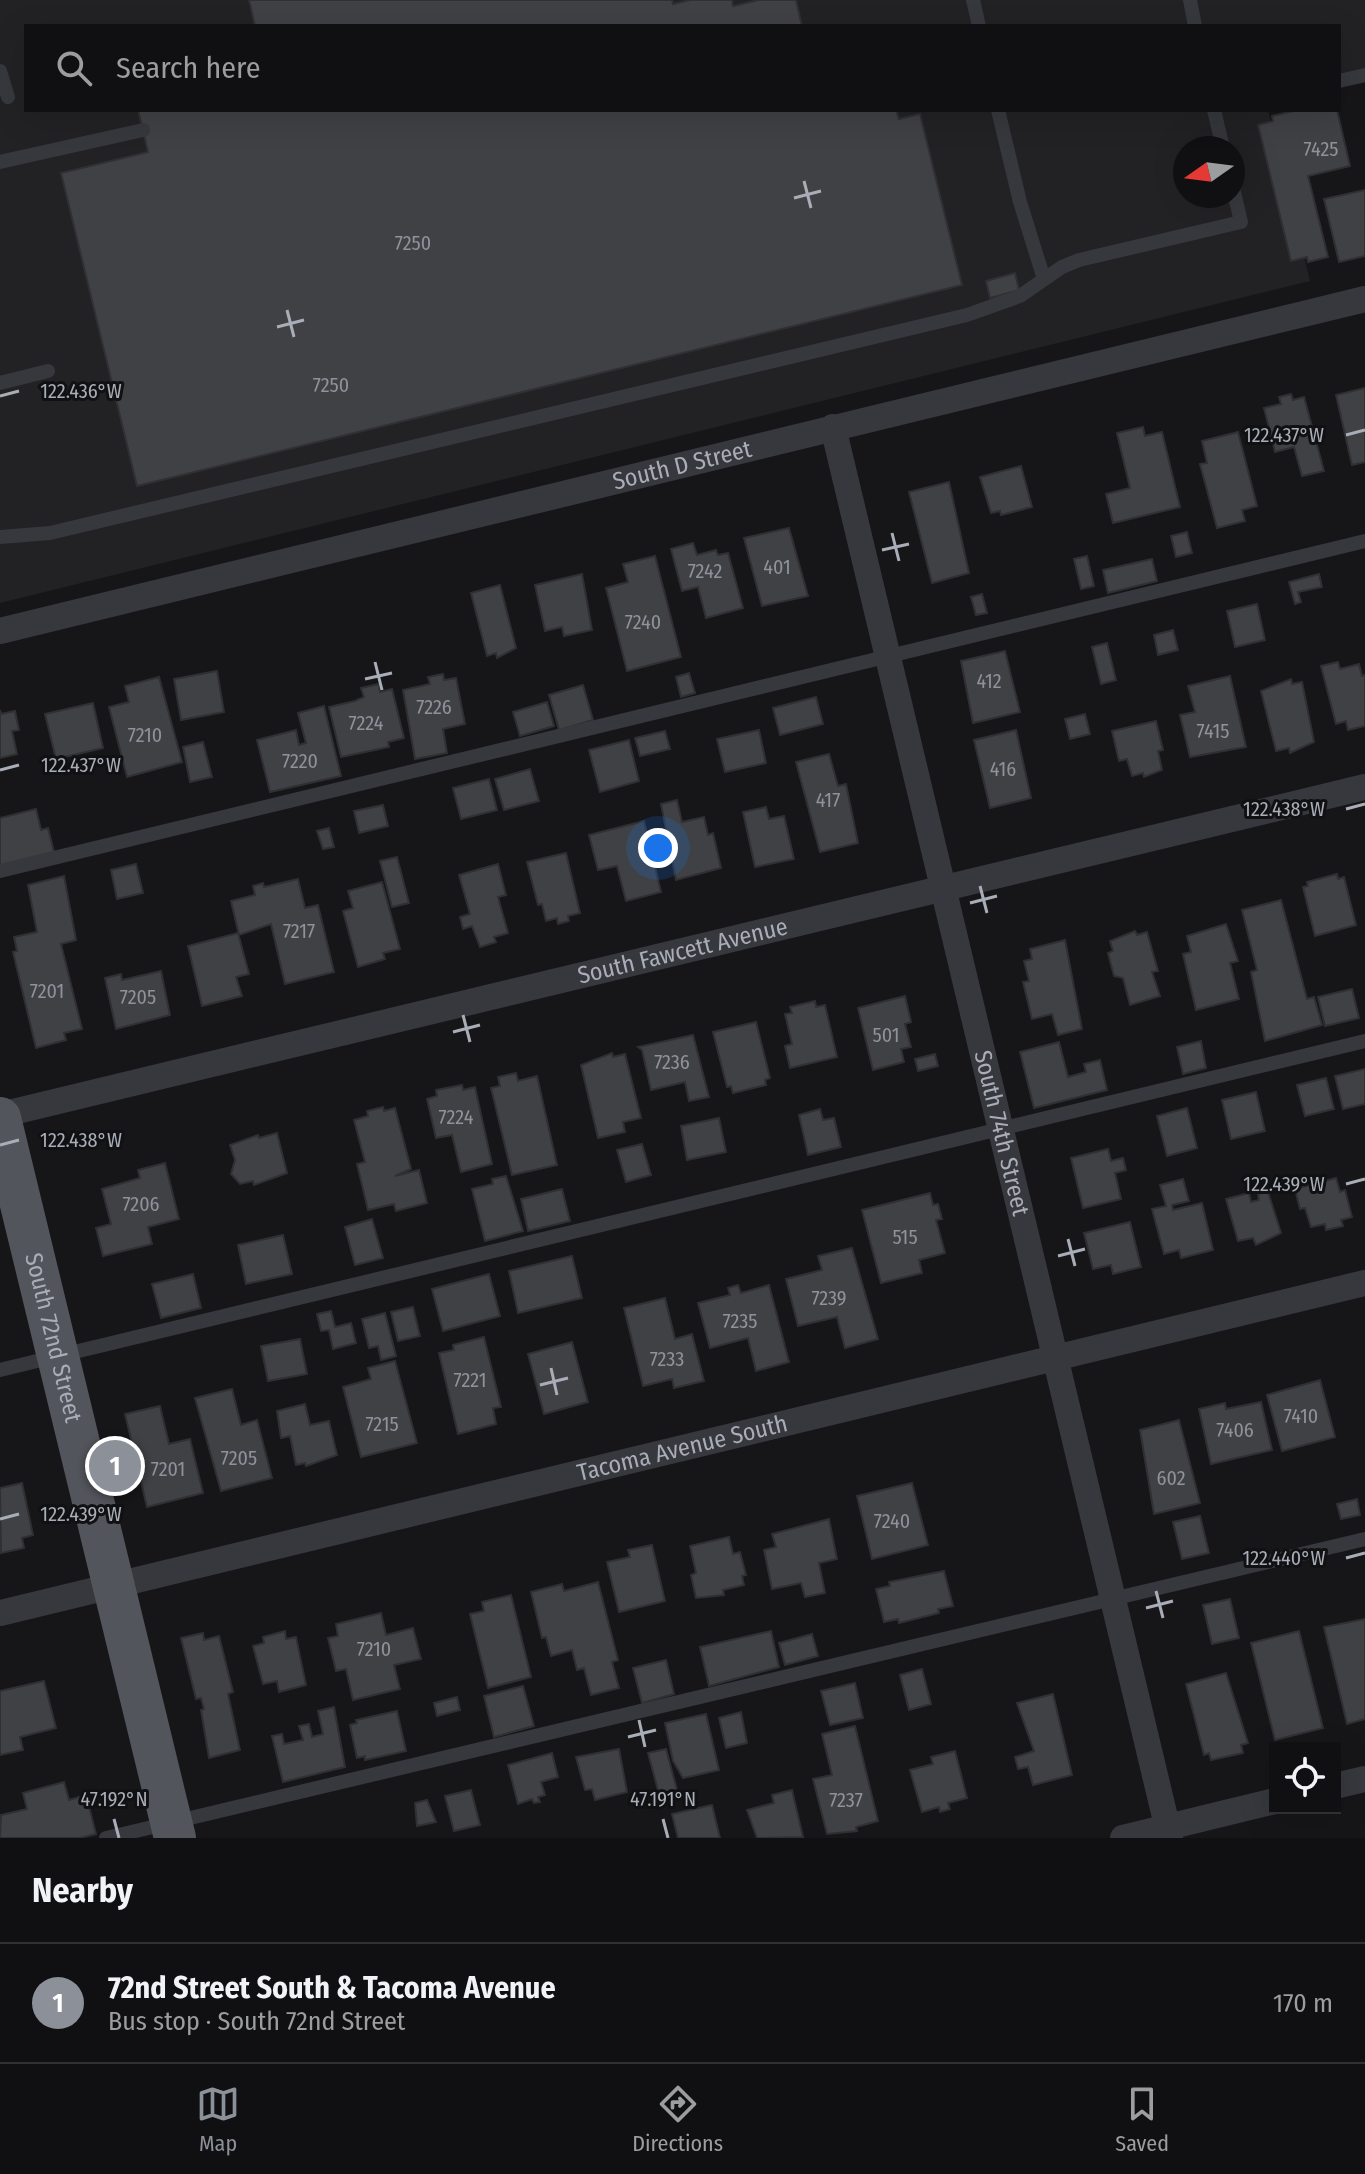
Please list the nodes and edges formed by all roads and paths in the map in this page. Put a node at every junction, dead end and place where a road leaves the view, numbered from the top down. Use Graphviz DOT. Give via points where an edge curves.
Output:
graph roads {
  1 [pos="973,0"];
  2 [pos="1190,0"];
  3 [pos="979,24"];
  4 [pos="1195,24"];
  5 [pos="0,71"];
  6 [pos="1365,75"];
  7 [pos="1341,81"];
  8 [pos="8,97"];
  9 [pos="998,112"];
  10 [pos="1214,112"];
  11 [pos="143,130"];
  12 [pos="1220,136"];
  13 [pos="0,162"];
  14 [pos="1238,208"];
  15 [pos="1044,279"];
  16 [pos="1365,299"];
  17 [pos="48,371"];
  18 [pos="0,383"];
  19 [pos="833,427"];
  20 [pos="0,537"];
  21 [pos="1365,541"];
  22 [pos="0,631"];
  23 [pos="888,656"];
  24 [pos="1365,787"];
  25 [pos="0,871"];
  26 [pos="943,889"];
  27 [pos="1365,1041"];
  28 [pos="0,1116"];
  29 [pos="1001,1129"];
  30 [pos="1365,1283"];
  31 [pos="57,1356"];
  32 [pos="1056,1359"];
  33 [pos="0,1370"];
  34 [pos="1365,1539"];
  35 [pos="112,1586"];
  36 [pos="1113,1599"];
  37 [pos="0,1613"];
  38 [pos="1365,1779"];
  39 [pos="1341,1785"];
  40 [pos="1269,1803"];
  41 [pos="173,1830"];
  42 [pos="1169,1833"];
  43 [pos="106,1838"];
  44 [pos="1123,1838"];
  1 -- 3 [label="lane"];
  2 -- 4 [label="lane"];
  5 -- 8 [label="lane"];
  6 -- 7 [label="lane"];
  9 -- 15 [label="lane"];
  10 -- 12 [label="lane"];
  11 -- 13 [label="lane"];
  14 -- 15 [label="lane" via="1241,222 1079,260"];
  15 -- 20 [label="lane" via="1020,296 956,318 50,533"];
  16 -- 19 [label="street, South D Street"];
  17 -- 18 [label="lane"];
  19 -- 22 [label="street, South D Street"];
  19 -- 23 [label="street, South 74th Street"];
  21 -- 23 [label="lane"];
  23 -- 25 [label="lane"];
  23 -- 26 [label="street, South 74th Street"];
  24 -- 26 [label="street, South Fawcett Avenue"];
  26 -- 28 [label="street, South Fawcett Avenue"];
  26 -- 29 [label="street, South 74th Street"];
  27 -- 29 [label="lane"];
  28 -- 31 [label="main road, South 72nd Street"];
  29 -- 31 [label="lane"];
  29 -- 32 [label="street, South 74th Street"];
  30 -- 32 [label="street, Tacoma Avenue South"];
  31 -- 33 [label="lane"];
  31 -- 35 [label="main road, South 72nd Street"];
  32 -- 35 [label="street, Tacoma Avenue South"];
  32 -- 36 [label="street, South 74th Street"];
  34 -- 36 [label="lane"];
  35 -- 37 [label="street, Tacoma Avenue South"];
  35 -- 41 [label="main road, South 72nd Street"];
  36 -- 41 [label="lane"];
  36 -- 42 [label="street, South 74th Street"];
  38 -- 39 [label="street"];
  40 -- 42 [label="street"];
  41 -- 43 [label="lane"];
  42 -- 44 [label="street"];
}
